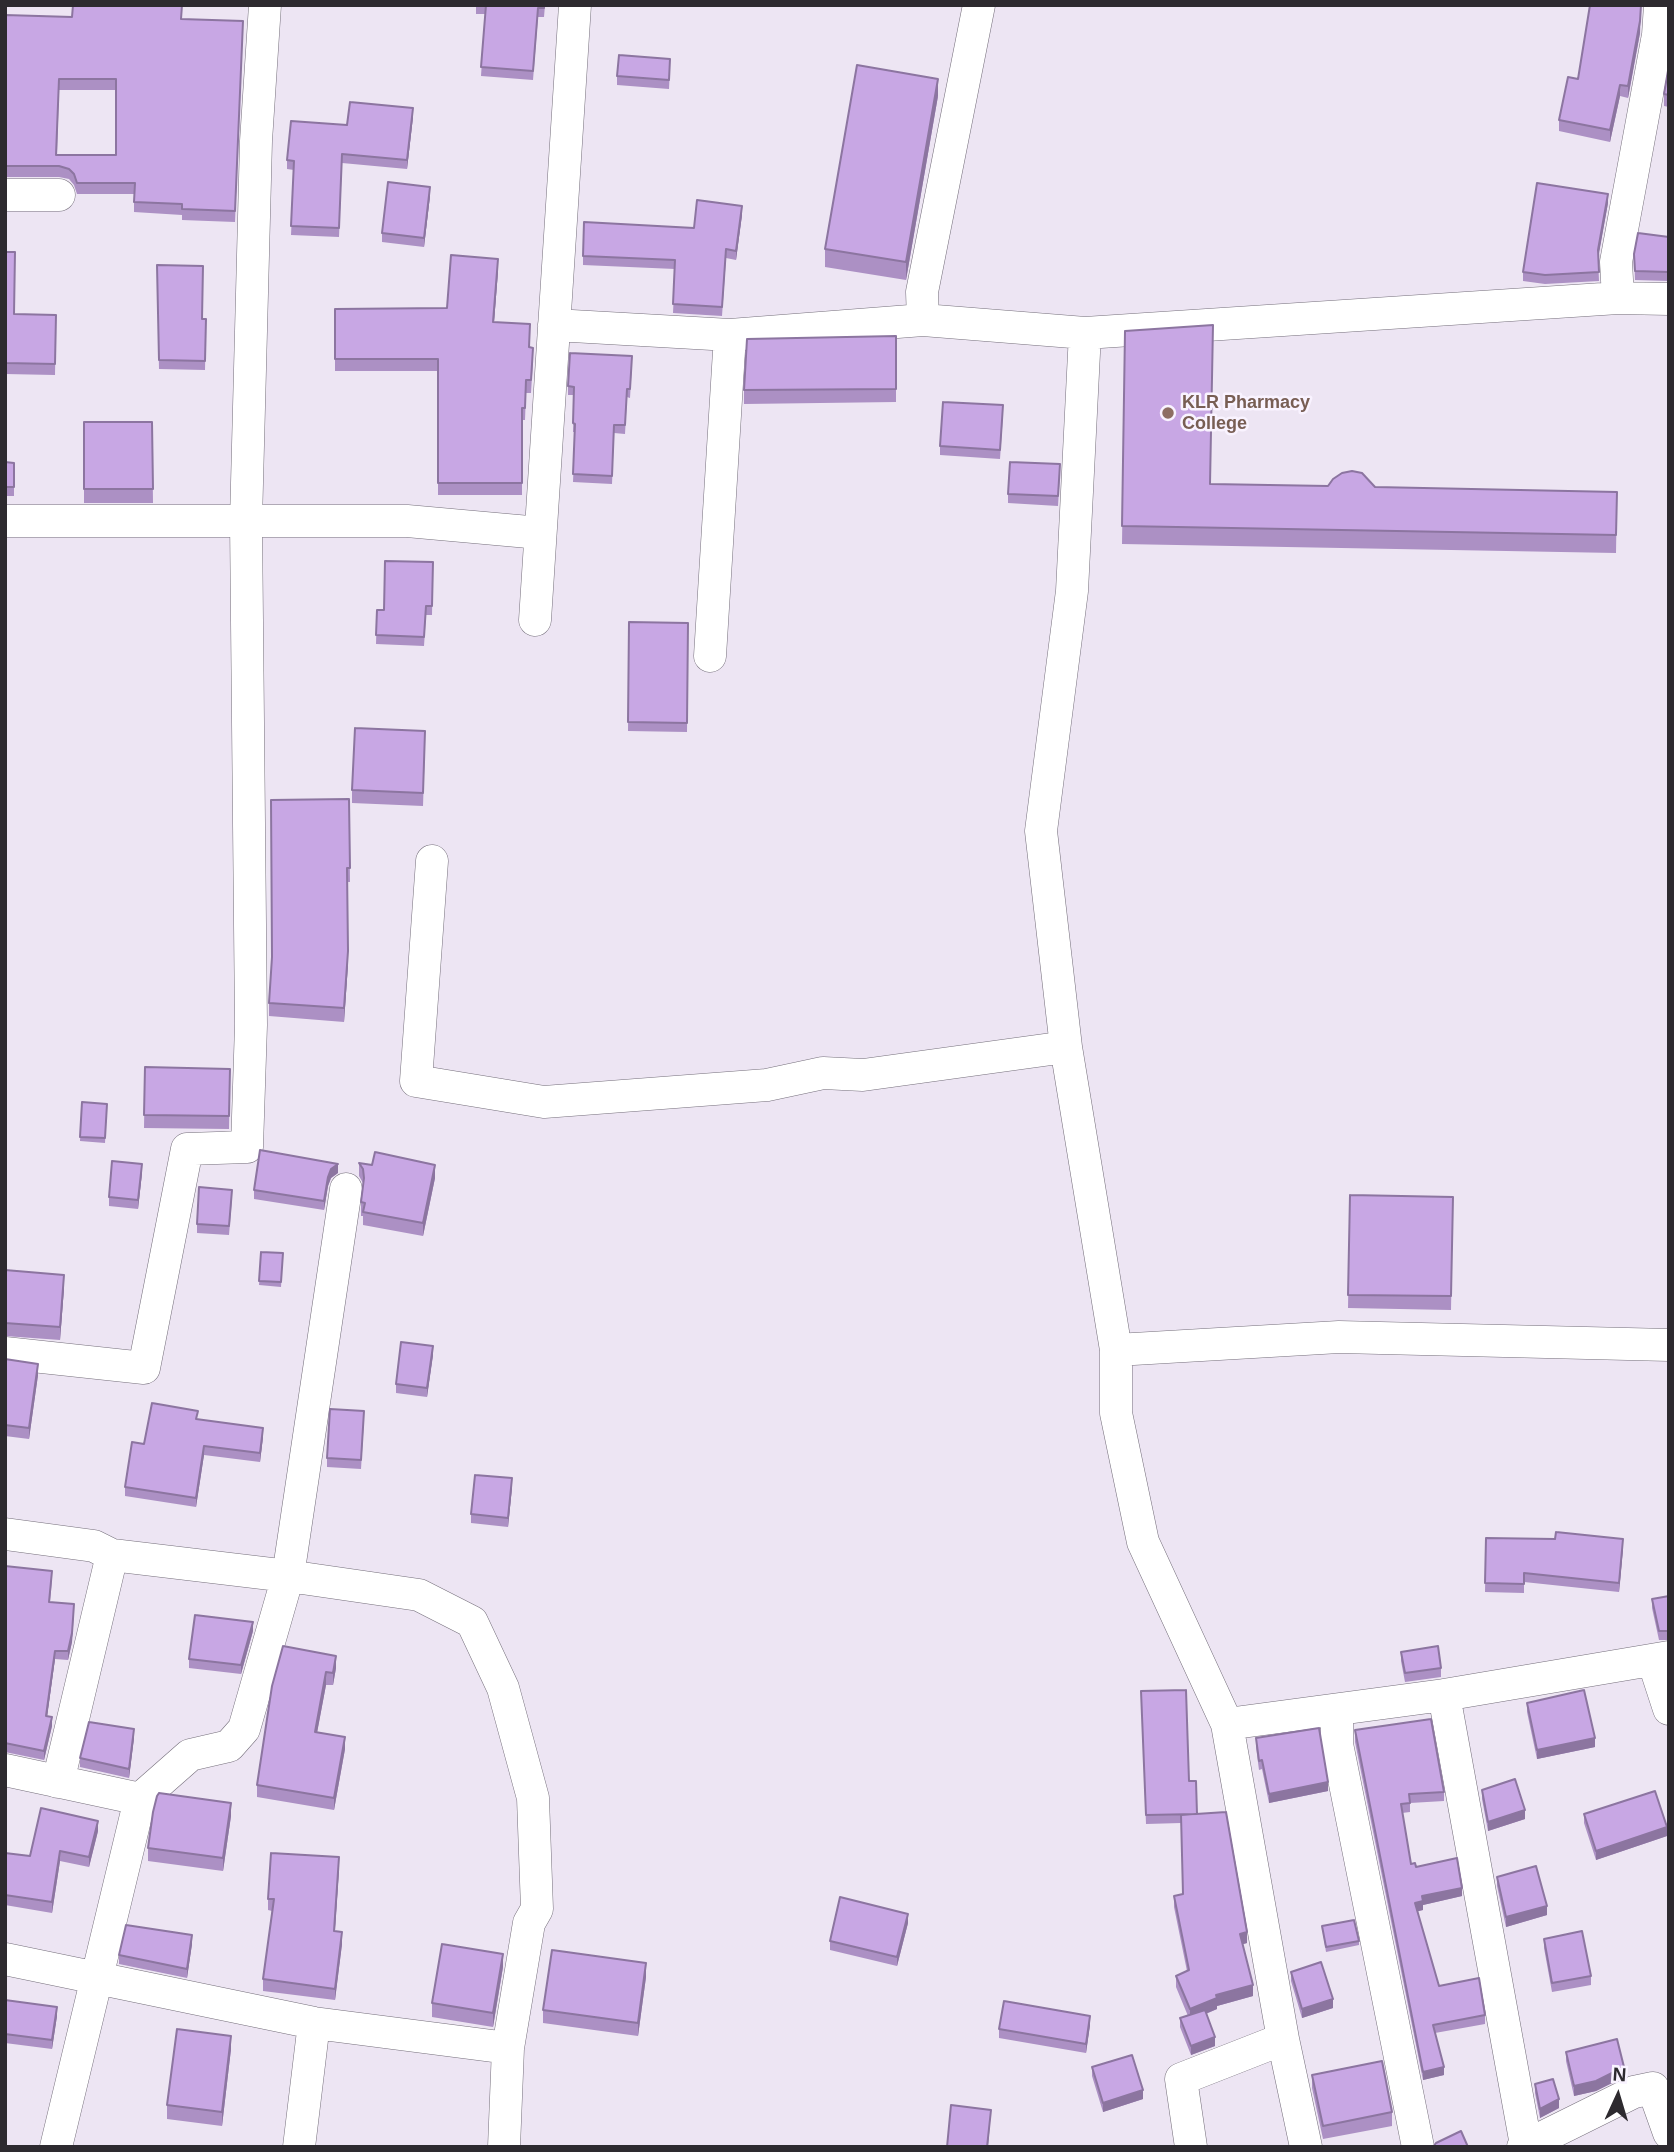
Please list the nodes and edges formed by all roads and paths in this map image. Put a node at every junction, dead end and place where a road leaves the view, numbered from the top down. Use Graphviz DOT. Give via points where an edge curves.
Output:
graph roads {
  1 [pos="265,5"];
  2 [pos="575,5"];
  3 [pos="979,5"];
  4 [pos="1660,5"];
  5 [pos="5,195"];
  6 [pos="59,195"];
  7 [pos="1618,298"];
  8 [pos="1669,299"];
  9 [pos="923,320"];
  10 [pos="554,325"];
  11 [pos="1085,333"];
  12 [pos="730,335"];
  13 [pos="5,521"];
  14 [pos="246,521"];
  15 [pos="540,533"];
  16 [pos="535,620"];
  17 [pos="710,656"];
  18 [pos="432,861"];
  19 [pos="1066,1047"];
  20 [pos="346,1189"];
  21 [pos="1669,1345"];
  22 [pos="1116,1350"];
  23 [pos="5,1353"];
  24 [pos="5,1534"];
  25 [pos="112,1555"];
  26 [pos="288,1576"];
  27 [pos="1661,1658"];
  28 [pos="1444,1695"];
  29 [pos="1669,1709"];
  30 [pos="1336,1711"];
  31 [pos="1227,1724"];
  32 [pos="5,1770"];
  33 [pos="58,1782"];
  34 [pos="140,1799"];
  35 [pos="5,1958"];
  36 [pos="97,1977"];
  37 [pos="314,2023"];
  38 [pos="1283,2039"];
  39 [pos="508,2048"];
  40 [pos="1669,2133"];
  41 [pos="1525,2146"];
  42 [pos="56,2147"];
  43 [pos="299,2147"];
  44 [pos="504,2147"];
  45 [pos="1191,2147"];
  46 [pos="1306,2147"];
  47 [pos="1418,2147"];
  1 -- 14 [label="street" via="256,141"];
  2 -- 10 [label="street"];
  3 -- 9 [label="street" via="922,292"];
  4 -- 7 [label="street" via="1616,262"];
  5 -- 6 [label="street"];
  7 -- 8 [label="street"];
  7 -- 11 [label="street"];
  9 -- 11 [label="street"];
  9 -- 12 [label="street"];
  10 -- 12 [label="street"];
  10 -- 15 [label="street"];
  11 -- 19 [label="street" via="1072,591 1041,831"];
  12 -- 17 [label="street"];
  13 -- 14 [label="street"];
  14 -- 15 [label="street" via="407,521"];
  14 -- 23 [label="street" via="251,1025 247,1146 187,1149 144,1368"];
  15 -- 16 [label="street"];
  18 -- 19 [label="street" via="416,1081 544,1102 767,1085 822,1073 863,1076"];
  19 -- 22 [label="street"];
  20 -- 26 [label="street"];
  21 -- 22 [label="street" via="1339,1337"];
  22 -- 31 [label="street" via="1116,1413 1143,1542"];
  24 -- 25 [label="street" via="94,1546"];
  25 -- 26 [label="street"];
  25 -- 33 [label="street"];
  26 -- 34 [label="street" via="244,1729 229,1746 190,1755"];
  26 -- 39 [label="street" via="419,1595 472,1622 503,1688 533,1798 537,1909 529,1923"];
  27 -- 28 [label="street"];
  27 -- 29 [label="street"];
  28 -- 30 [label="street"];
  28 -- 41 [label="street"];
  30 -- 31 [label="street"];
  30 -- 47 [label="street" via="1337,1744"];
  31 -- 38 [label="street"];
  32 -- 33 [label="street"];
  33 -- 34 [label="street"];
  34 -- 36 [label="street"];
  35 -- 36 [label="street"];
  36 -- 37 [label="street"];
  36 -- 42 [label="street"];
  37 -- 39 [label="street"];
  37 -- 43 [label="street"];
  38 -- 45 [label="street" via="1181,2079"];
  38 -- 46 [label="street"];
  39 -- 44 [label="street"];
  40 -- 41 [label="street" via="1653,2088 1634,2092"];
}
